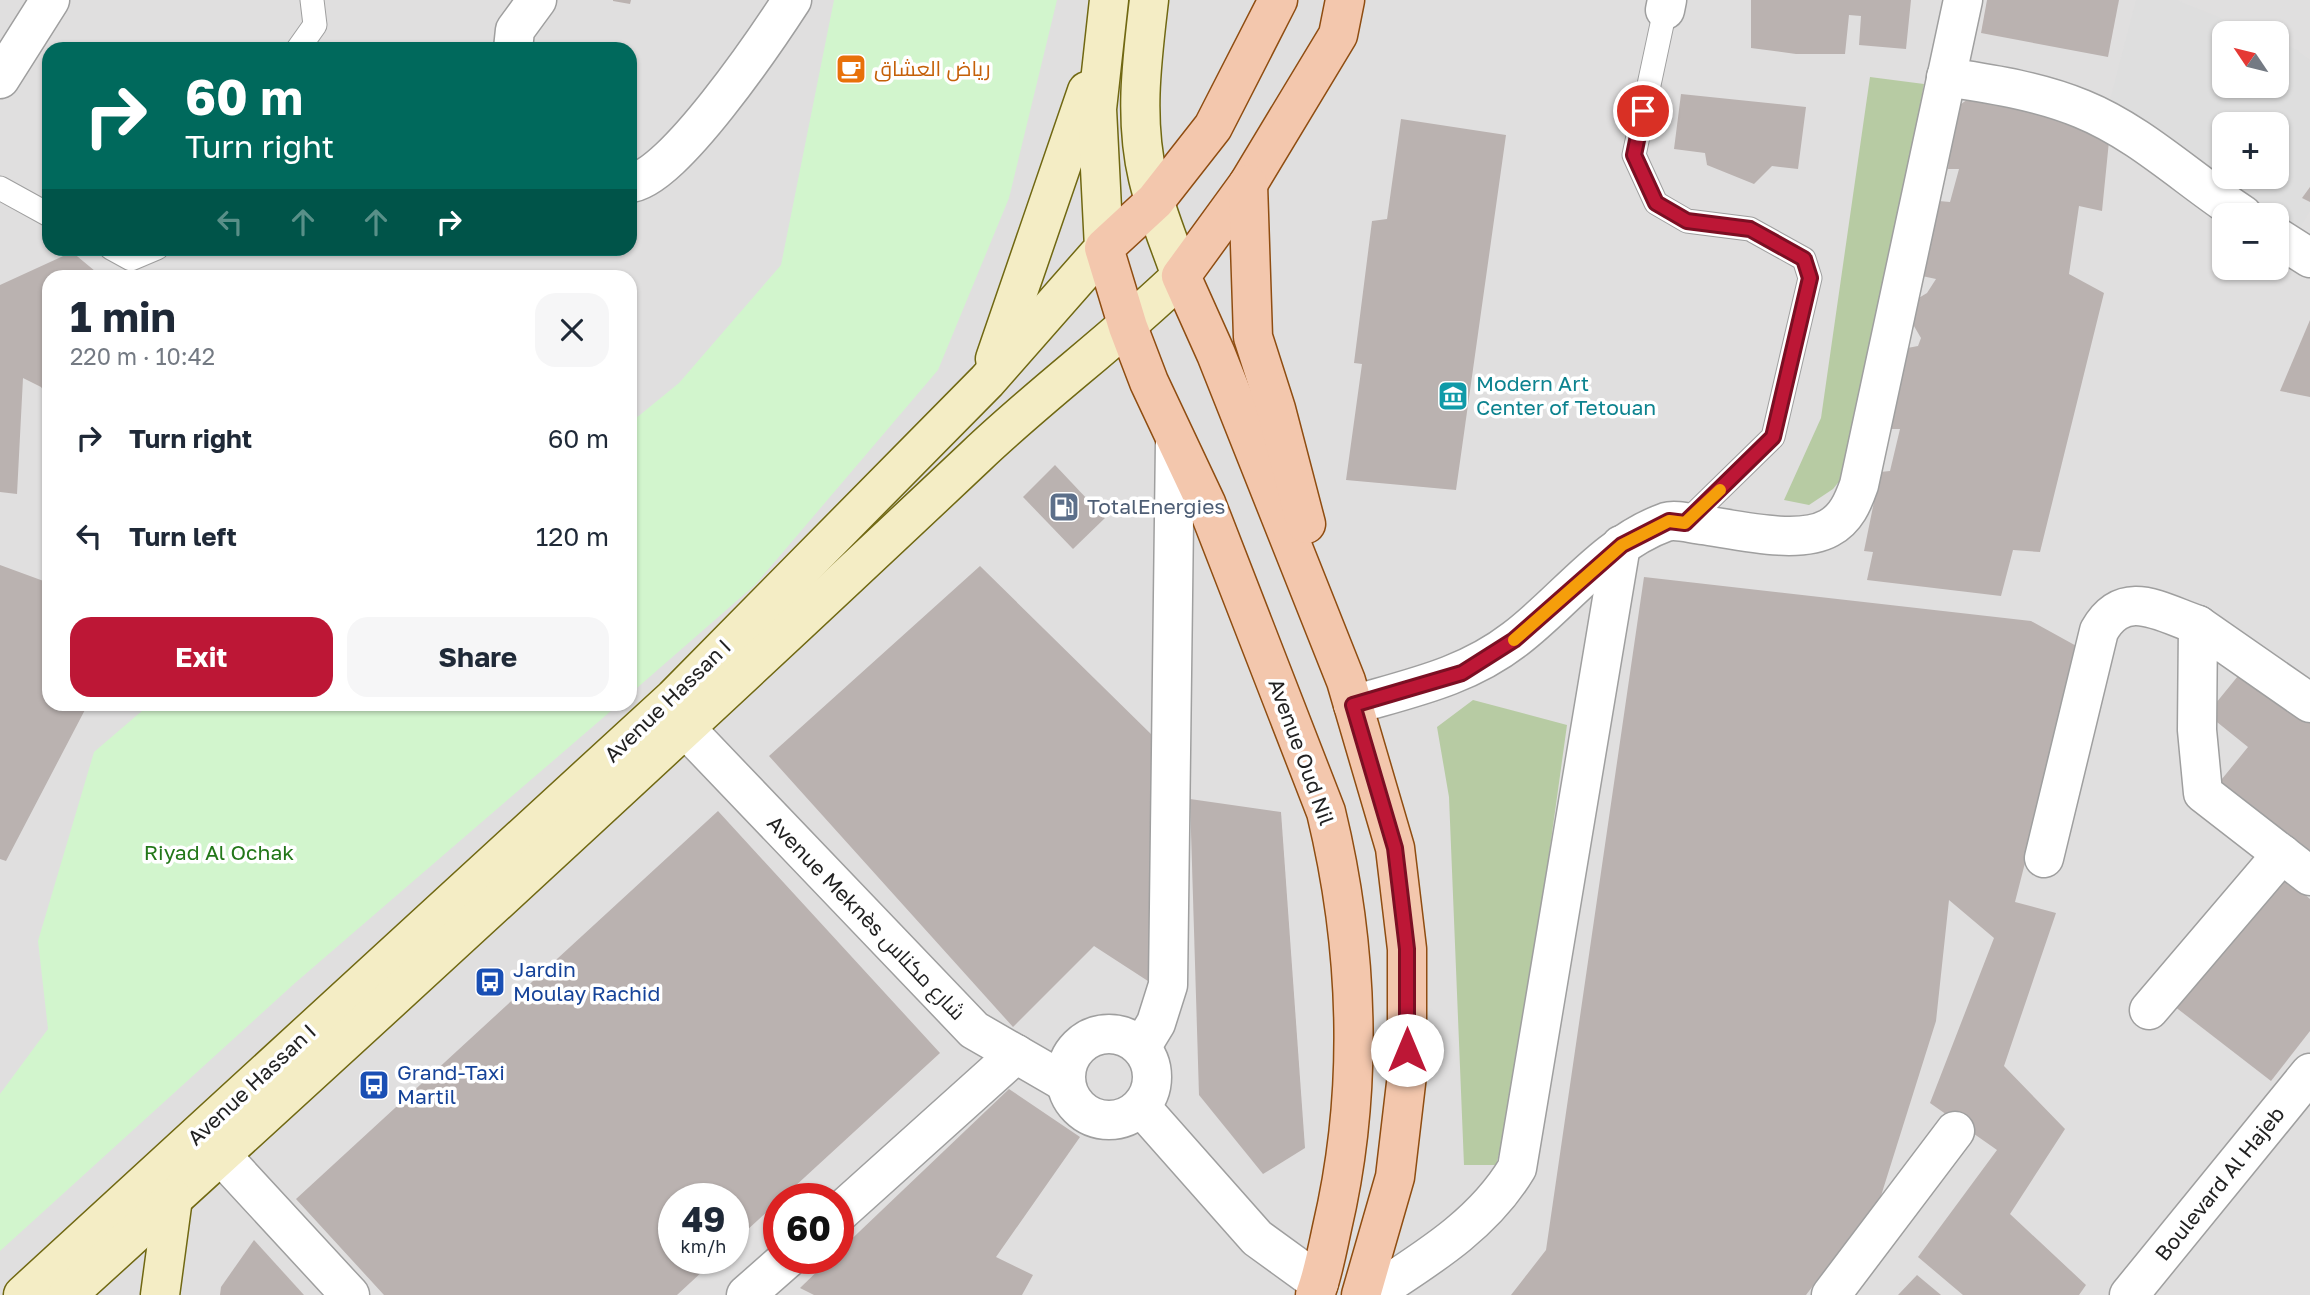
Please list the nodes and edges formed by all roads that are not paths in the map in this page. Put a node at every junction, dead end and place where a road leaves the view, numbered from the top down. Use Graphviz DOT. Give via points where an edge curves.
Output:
graph roads {
  1 [pos="50,0"];
  2 [pos="312,0"];
  3 [pos="537,0"];
  4 [pos="792,0"];
  5 [pos="1107,0"];
  6 [pos="1149,0"];
  7 [pos="1278,0"];
  8 [pos="1345,0"];
  9 [pos="1962,0"];
  10 [pos="1666,5"];
  11 [pos="303,42"];
  12 [pos="514,42"];
  13 [pos="1946,77"];
  14 [pos="0,79"];
  15 [pos="637,182"];
  16 [pos="1248,184"];
  17 [pos="0,188"];
  18 [pos="1155,201"];
  19 [pos="2226,203"];
  20 [pos="42,211"];
  21 [pos="2289,245"];
  22 [pos="1104,248"];
  23 [pos="2310,258"];
  24 [pos="1181,276"];
  25 [pos="1128,327"];
  26 [pos="987,381"];
  27 [pos="1175,440"];
  28 [pos="1685,523"];
  29 [pos="1622,545"];
  30 [pos="2198,625"];
  31 [pos="1350,693"];
  32 [pos="2310,703"];
  33 [pos="686,729"];
  34 [pos="2045,858"];
  35 [pos="2296,865"];
  36 [pos="2149,1010"];
  37 [pos="1142,1046"];
  38 [pos="1016,1054"];
  39 [pos="2310,1073"];
  40 [pos="1066,1083"];
  41 [pos="1140,1107"];
  42 [pos="2298,1112"];
  43 [pos="1955,1131"];
  44 [pos="219,1153"];
  45 [pos="173,1198"];
  46 [pos="854,1199"];
  47 [pos="770,1274"];
  48 [pos="1325,1291"];
  49 [pos="23,1295"];
  50 [pos="66,1295"];
  51 [pos="160,1295"];
  52 [pos="349,1295"];
  53 [pos="746,1295"];
  54 [pos="1361,1295"];
  55 [pos="1371,1295"];
  56 [pos="1831,1295"];
  57 [pos="2129,1295"];
  1 -- 14 [label="street"];
  2 -- 11 [label="lane" via="315,25"];
  3 -- 12 [label="street" via="515,30"];
  4 -- 15 [label="street" via="705,120"];
  5 -- 22 [label="main road" via="1097,109"];
  5 -- 26 [label="main road" via="1083,107"];
  6 -- 18 [label="main road" via="1139,112"];
  7 -- 18 [label="main road" via="1213,127"];
  8 -- 16 [label="main road" via="1338,35"];
  9 -- 13 [label="street"];
  10 -- 28 [label="lane" via="1634,155 1656,203 1687,221 1750,229 1804,259 1810,278 1773,437"];
  13 -- 19 [label="street" via="1991,83 2081,108 2109,122"];
  13 -- 28 [label="street" via="1909,264 1852,504 1829,529 1815,533 1785,536"];
  16 -- 24 [label="main road"];
  16 -- 31 [label="main road" via="1253,337"];
  17 -- 20 [label="lane"];
  18 -- 22 [label="main road"];
  18 -- 24 [label="main road"];
  21 -- 23 [label="street"];
  22 -- 25 [label="main road, Avenue Oud Nil"];
  22 -- 26 [label="main road, Avenue Hassan I"];
  24 -- 25 [label="main road, Avenue Hassan I"];
  24 -- 31 [label="main road"];
  25 -- 27 [label="main road, Avenue Oud Nil"];
  25 -- 33 [label="main road, Avenue Hassan I" via="1026,409"];
  26 -- 49 [label="main road, Avenue Hassan I" via="674,698"];
  27 -- 37 [label="street" via="1168,985 1156,1023"];
  27 -- 48 [label="main road, Avenue Oud Nil" via="1206,503 1282,696 1326,812 1336,854 1348,927 1354,1016 1349,1141"];
  28 -- 29 [label="street" via="1669,521"];
  29 -- 31 [label="street" via="1514,640 1462,673"];
  29 -- 55 [label="street" via="1517,1168 1503,1192 1449,1244"];
  30 -- 32 [label="street"];
  30 -- 34 [label="street" via="2138,604 2117,607 2106,618 2099,631"];
  30 -- 35 [label="street" via="2197,730 2203,793"];
  31 -- 54 [label="main road" via="1395,848 1407,949 1407,1075 1395,1177"];
  33 -- 38 [label="street, Avenue Meknès شارع مكناس" via="974,1030"];
  33 -- 44 [label="main road, Avenue Hassan I"];
  35 -- 36 [label="street"];
  37 -- 40 [label="street" via="1113,1035 1094,1037 1078,1047 1068,1063"];
  37 -- 41 [label="street" via="1152,1066 1151,1091"];
  38 -- 40 [label="street, Avenue Meknès شارع مكناس"];
  38 -- 46 [label="street"];
  39 -- 42 [label="street, Boulevard Al Hajeb"];
  40 -- 41 [label="street" via="1073,1101 1087,1115 1105,1121 1125,1118"];
  41 -- 48 [label="street" via="1257,1238"];
  42 -- 57 [label="street, Boulevard Al Hajeb"];
  43 -- 56 [label="street"];
  44 -- 45 [label="main road, Avenue Hassan I"];
  44 -- 52 [label="street"];
  45 -- 50 [label="main road, Avenue Hassan I"];
  45 -- 51 [label="main road"];
  47 -- 53 [label="street"];
}
